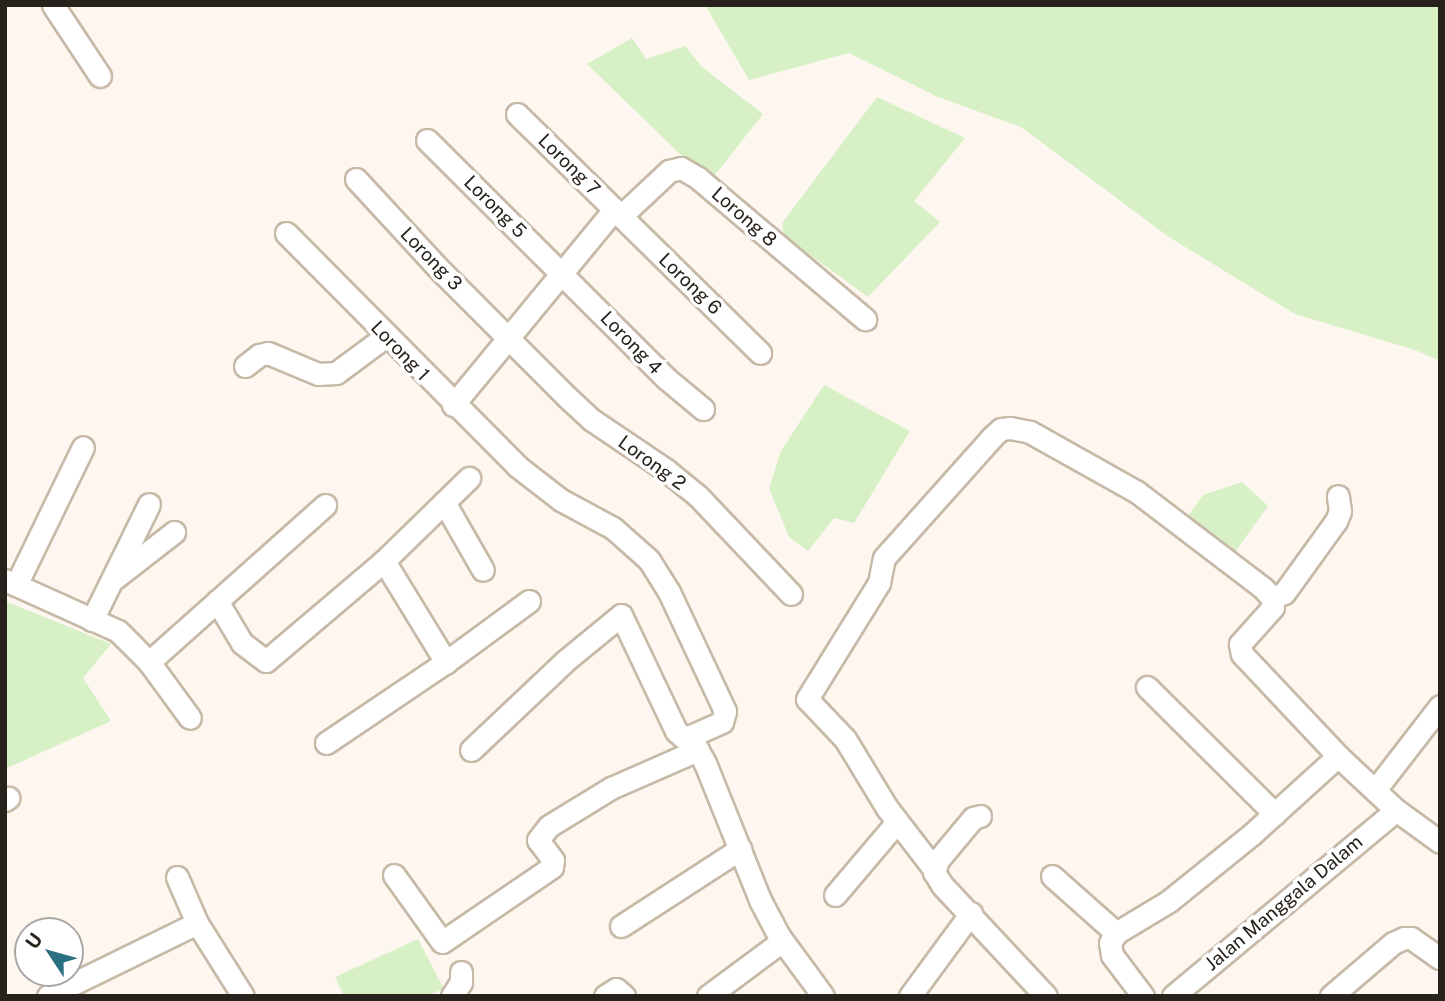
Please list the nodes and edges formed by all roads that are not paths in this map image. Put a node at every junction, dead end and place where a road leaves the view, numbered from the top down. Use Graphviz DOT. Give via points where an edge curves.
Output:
graph roads {
  1 [pos="53,5"];
  2 [pos="100,76"];
  3 [pos="517,114"];
  4 [pos="427,140"];
  5 [pos="355,179"];
  6 [pos="617,213"];
  7 [pos="286,233"];
  8 [pos="562,274"];
  9 [pos="865,319"];
  10 [pos="386,336"];
  11 [pos="507,338"];
  12 [pos="760,353"];
  13 [pos="246,366"];
  14 [pos="453,405"];
  15 [pos="703,410"];
  16 [pos="83,447"];
  17 [pos="469,478"];
  18 [pos="1338,496"];
  19 [pos="444,502"];
  20 [pos="149,504"];
  21 [pos="325,505"];
  22 [pos="174,532"];
  23 [pos="384,561"];
  24 [pos="483,570"];
  25 [pos="111,581"];
  26 [pos="11,583"];
  27 [pos="791,594"];
  28 [pos="1272,598"];
  29 [pos="217,601"];
  30 [pos="529,601"];
  31 [pos="92,620"];
  32 [pos="189,627"];
  33 [pos="234,628"];
  34 [pos="149,662"];
  35 [pos="446,662"];
  36 [pos="1147,687"];
  37 [pos="1440,706"];
  38 [pos="190,718"];
  39 [pos="326,743"];
  40 [pos="694,743"];
  41 [pos="471,750"];
  42 [pos="1338,756"];
  43 [pos="1375,790"];
  44 [pos="1396,810"];
  45 [pos="1275,814"];
  46 [pos="977,817"];
  47 [pos="897,821"];
  48 [pos="1436,832"];
  49 [pos="740,849"];
  50 [pos="934,869"];
  51 [pos="394,875"];
  52 [pos="1052,876"];
  53 [pos="177,877"];
  54 [pos="835,895"];
  55 [pos="971,914"];
  56 [pos="197,923"];
  57 [pos="621,926"];
  58 [pos="1116,933"];
  59 [pos="774,947"];
  60 [pos="1440,958"];
  61 [pos="461,972"];
  62 [pos="1334,995"];
  63 [pos="48,996"];
  64 [pos="243,996"];
  65 [pos="452,996"];
  66 [pos="606,996"];
  67 [pos="624,996"];
  68 [pos="708,996"];
  69 [pos="823,996"];
  70 [pos="910,996"];
  71 [pos="1045,996"];
  72 [pos="1143,996"];
  73 [pos="1172,996"];
  1 -- 2 [label="street"];
  3 -- 6 [label="street, Lorong 7"];
  4 -- 8 [label="street, Lorong 5"];
  5 -- 11 [label="street, Lorong 3"];
  6 -- 8 [label="street"];
  6 -- 9 [label="street, Lorong 8" via="669,171 681,168"];
  6 -- 12 [label="street, Lorong 6"];
  7 -- 10 [label="street, Lorong 1"];
  8 -- 11 [label="street"];
  8 -- 15 [label="street, Lorong 4"];
  10 -- 13 [label="street" via="336,373 318,374 268,353"];
  10 -- 14 [label="street, Lorong 1"];
  11 -- 14 [label="street"];
  11 -- 27 [label="street, Lorong 2" via="592,420 698,496"];
  14 -- 40 [label="street, Lorong 1" via="517,466 561,500 613,528 649,560 725,711 722,722"];
  16 -- 26 [label="street"];
  17 -- 19 [label="street"];
  18 -- 28 [label="street" via="1336,521 1284,593"];
  19 -- 23 [label="street"];
  19 -- 24 [label="street"];
  20 -- 25 [label="street"];
  21 -- 29 [label="street"];
  22 -- 25 [label="street"];
  23 -- 33 [label="street" via="265,661 242,643"];
  23 -- 35 [label="street"];
  25 -- 31 [label="street"];
  26 -- 31 [label="street"];
  28 -- 42 [label="street" via="1273,607 1244,638 1240,651"];
  28 -- 47 [label="street" via="1137,492 1030,432 1001,429 884,558 879,583 807,699 845,739"];
  29 -- 32 [label="street"];
  29 -- 33 [label="street"];
  30 -- 35 [label="street"];
  31 -- 34 [label="street" via="118,631"];
  32 -- 33 [label="street"];
  32 -- 34 [label="street"];
  34 -- 38 [label="street"];
  35 -- 39 [label="street"];
  36 -- 45 [label="street"];
  37 -- 43 [label="street"];
  40 -- 41 [label="street" via="676,731 621,615"];
  40 -- 49 [label="street"];
  40 -- 51 [label="street" via="549,826 538,840 553,860 552,867 442,942"];
  42 -- 43 [label="street"];
  42 -- 45 [label="street"];
  43 -- 44 [label="street"];
  44 -- 48 [label="street"];
  44 -- 73 [label="street, Jalan Manggala Dalam"];
  45 -- 58 [label="street" via="1169,901"];
  46 -- 50 [label="street"];
  47 -- 50 [label="street"];
  47 -- 54 [label="street"];
  49 -- 57 [label="street"];
  49 -- 69 [label="street" via="779,936"];
  50 -- 55 [label="street" via="942,885"];
  52 -- 58 [label="street"];
  53 -- 56 [label="street"];
  55 -- 70 [label="street"];
  55 -- 71 [label="street"];
  56 -- 63 [label="street"];
  56 -- 64 [label="street"];
  58 -- 72 [label="street" via="1110,943 1112,955"];
  59 -- 68 [label="street"];
  60 -- 62 [label="street" via="1412,938 1404,938"];
  61 -- 65 [label="street" via="461,982"];
  66 -- 67 [label="street" via="616,989"];
}
